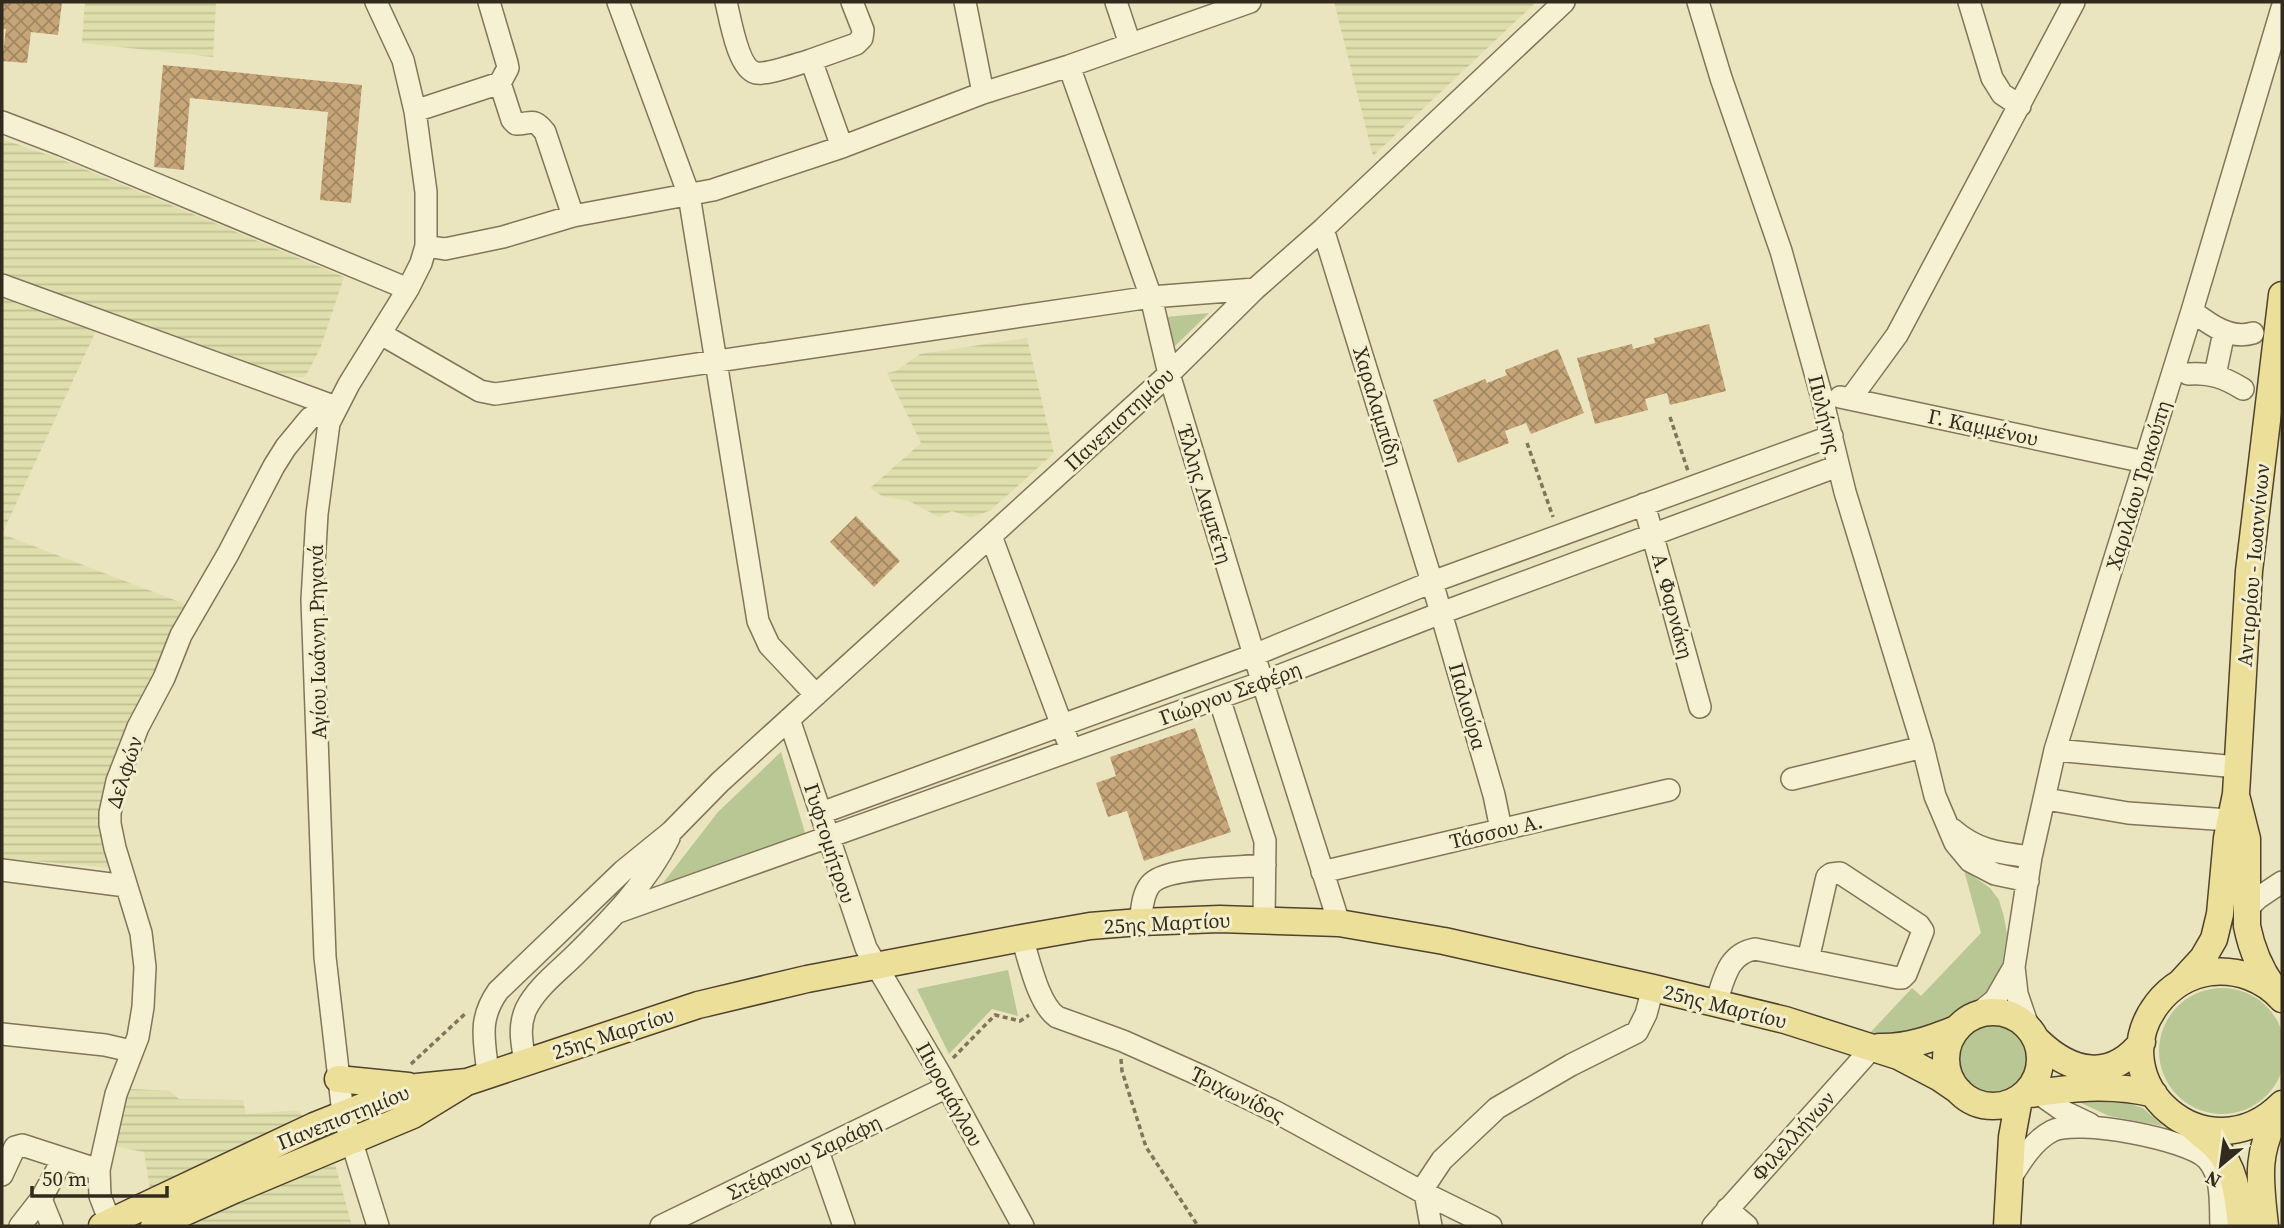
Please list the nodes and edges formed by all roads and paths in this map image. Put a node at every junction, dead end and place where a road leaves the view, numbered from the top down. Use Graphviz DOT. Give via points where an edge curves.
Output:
graph roads {
  1 [pos="376,2"];
  2 [pos="489,2"];
  3 [pos="618,2"];
  4 [pos="726,2"];
  5 [pos="852,2"];
  6 [pos="965,2"];
  7 [pos="1116,2"];
  8 [pos="1250,2"];
  9 [pos="1564,2"];
  10 [pos="1698,2"];
  11 [pos="1969,2"];
  12 [pos="2074,2"];
  13 [pos="2282,8"];
  14 [pos="1130,44"];
  15 [pos="811,60"];
  16 [pos="1069,66"];
  17 [pos="500,83"];
  18 [pos="983,93"];
  19 [pos="2020,106"];
  20 [pos="415,111"];
  21 [pos="2,122"];
  22 [pos="842,147"];
  23 [pos="689,195"];
  24 [pos="573,216"];
  25 [pos="1323,229"];
  26 [pos="426,246"];
  27 [pos="2,285"];
  28 [pos="408,289"];
  29 [pos="1255,289"];
  30 [pos="2282,295"];
  31 [pos="1151,297"];
  32 [pos="2192,310"];
  33 [pos="2224,332"];
  34 [pos="2253,333"];
  35 [pos="381,334"];
  36 [pos="715,362"];
  37 [pos="1168,374"];
  38 [pos="2188,374"];
  39 [pos="2216,375"];
  40 [pos="2243,390"];
  41 [pos="1821,394"];
  42 [pos="1851,398"];
  43 [pos="333,411"];
  44 [pos="1670,418"];
  45 [pos="1832,436"];
  46 [pos="1527,443"];
  47 [pos="2146,462"];
  48 [pos="1838,466"];
  49 [pos="1693,486"];
  50 [pos="1644,504"];
  51 [pos="1560,535"];
  52 [pos="1653,535"];
  53 [pos="991,536"];
  54 [pos="1432,582"];
  55 [pos="1441,612"];
  56 [pos="1254,655"];
  57 [pos="1263,682"];
  58 [pos="816,695"];
  59 [pos="1219,698"];
  60 [pos="1700,707"];
  61 [pos="789,719"];
  62 [pos="1062,726"];
  63 [pos="1923,747"];
  64 [pos="2055,750"];
  65 [pos="1071,751"];
  66 [pos="2237,767"];
  67 [pos="1792,779"];
  68 [pos="1669,790"];
  69 [pos="2046,799"];
  70 [pos="821,813"];
  71 [pos="2236,821"];
  72 [pos="1950,827"];
  73 [pos="1501,830"];
  74 [pos="671,832"];
  75 [pos="829,837"];
  76 [pos="2031,858"];
  77 [pos="1265,865"];
  78 [pos="2,870"];
  79 [pos="1322,872"];
  80 [pos="2028,881"];
  81 [pos="2282,882"];
  82 [pos="126,886"];
  83 [pos="2247,909"];
  84 [pos="618,912"];
  85 [pos="1264,920"];
  86 [pos="1140,922"];
  87 [pos="1339,923"];
  88 [pos="1022,938"];
  89 [pos="1808,960"];
  90 [pos="874,965"];
  91 [pos="2014,967"];
  92 [pos="2181,982"];
  93 [pos="1653,988"];
  94 [pos="2280,997"];
  95 [pos="1044,1002"];
  96 [pos="1716,1003"];
  97 [pos="486,1011"];
  98 [pos="1979,1013"];
  99 [pos="1956,1029"];
  100 [pos="2,1034"];
  101 [pos="2033,1034"];
  102 [pos="1123,1041"];
  103 [pos="2142,1042"];
  104 [pos="1873,1047"];
  105 [pos="131,1051"];
  106 [pos="525,1062"];
  107 [pos="478,1078"];
  108 [pos="338,1079"];
  109 [pos="943,1079"];
  110 [pos="390,1084"];
  111 [pos="417,1087"];
  112 [pos="2154,1094"];
  113 [pos="2027,1095"];
  114 [pos="1968,1097"];
  115 [pos="2282,1104"];
  116 [pos="343,1114"];
  117 [pos="2192,1126"];
  118 [pos="2100,1128"];
  119 [pos="352,1140"];
  120 [pos="818,1150"];
  121 [pos="63,1160"];
  122 [pos="2011,1169"];
  123 [pos="99,1170"];
  124 [pos="2,1175"];
  125 [pos="1424,1193"];
  126 [pos="41,1199"];
  127 [pos="1727,1209"];
  128 [pos="684,1221"];
  129 [pos="108,1225"];
  130 [pos="20,1226"];
  131 [pos="52,1226"];
  132 [pos="154,1226"];
  133 [pos="378,1226"];
  134 [pos="661,1226"];
  135 [pos="844,1226"];
  136 [pos="1023,1226"];
  137 [pos="1198,1226"];
  138 [pos="1431,1226"];
  139 [pos="1491,1226"];
  140 [pos="1713,1226"];
  141 [pos="1747,1226"];
  142 [pos="2007,1226"];
  143 [pos="2221,1226"];
  144 [pos="2241,1226"];
  145 [pos="2265,1226"];
  1 -- 20 [label="street, Αγίου Ιωάννη Ρηγανά" via="403,60"];
  2 -- 17 [label="street" via="508,68"];
  3 -- 23 [label="street"];
  4 -- 15 [label="street" via="742,61 750,70 763,73"];
  5 -- 15 [label="street" via="862,38"];
  6 -- 18 [label="street"];
  7 -- 14 [label="street"];
  8 -- 14 [label="street"];
  9 -- 25 [label="street, Πανεπιστημίου"];
  10 -- 41 [label="street, Πυλήνης" via="1781,251"];
  11 -- 19 [label="street" via="1992,78 2002,94"];
  12 -- 19 [label="street"];
  13 -- 32 [label="street, Χαριλάου Τρικούπη"];
  14 -- 16 [label="street"];
  15 -- 22 [label="street"];
  16 -- 18 [label="street"];
  16 -- 31 [label="street, Έλλης Λαμπέτη"];
  17 -- 20 [label="street"];
  17 -- 24 [label="street" via="514,122 536,122 545,132"];
  18 -- 22 [label="street"];
  19 -- 42 [label="street" via="1897,335"];
  20 -- 26 [label="street, Αγίου Ιωάννη Ρηγανά" via="426,192"];
  21 -- 28 [label="street"];
  22 -- 23 [label="street"];
  23 -- 24 [label="street"];
  23 -- 36 [label="street"];
  24 -- 26 [label="street" via="503,237 444,249"];
  25 -- 29 [label="street, Πανεπιστημίου"];
  25 -- 54 [label="street, Χαραλαμπίδη"];
  26 -- 28 [label="street, Αγίου Ιωάννη Ρηγανά"];
  27 -- 43 [label="street"];
  28 -- 35 [label="street, Αγίου Ιωάννη Ρηγανά"];
  29 -- 31 [label="street"];
  29 -- 37 [label="street, Πανεπιστημίου"];
  30 -- 66 [label="main road, Αντιρρίου - Ιωαννίνων" via="2249,571"];
  31 -- 36 [label="street"];
  31 -- 37 [label="street, Έλλης Λαμπέτη"];
  32 -- 33 [label="street"];
  32 -- 47 [label="street, Χαριλάου Τρικούπη"];
  33 -- 34 [label="street"];
  33 -- 39 [label="street"];
  35 -- 36 [label="street" via="480,391 495,394"];
  35 -- 43 [label="street, Αγίου Ιωάννη Ρηγανά"];
  36 -- 58 [label="street" via="758,621 769,645"];
  37 -- 53 [label="street, Πανεπιστημίου"];
  37 -- 56 [label="street, Έλλης Λαμπέτη"];
  38 -- 39 [label="street"];
  39 -- 40 [label="street"];
  41 -- 42 [label="street, Γ. Καμμένου"];
  41 -- 45 [label="street, Πυλήνης"];
  42 -- 47 [label="street, Γ. Καμμένου"];
  43 -- 82 [label="street, Δελφών" via="310,418 274,466 187,623 138,727 110,813"];
  43 -- 108 [label="street, Αγίου Ιωάννη Ρηγανά" via="317,514 312,600 322,910"];
  44 -- 49 [label="path"];
  45 -- 48 [label="street, Πυλήνης"];
  45 -- 49 [label="street, Γιώργου Σεφέρη"];
  46 -- 51 [label="path"];
  47 -- 64 [label="street, Χαριλάου Τρικούπη"];
  48 -- 52 [label="street, Γιώργου Σεφέρη"];
  48 -- 63 [label="street, Πυλήνης"];
  49 -- 50 [label="street, Γιώργου Σεφέρη"];
  50 -- 51 [label="street, Γιώργου Σεφέρη"];
  50 -- 52 [label="street, Α. Φαρνάκη"];
  51 -- 54 [label="street, Γιώργου Σεφέρη"];
  52 -- 55 [label="street, Γιώργου Σεφέρη"];
  52 -- 60 [label="street, Α. Φαρνάκη"];
  53 -- 58 [label="street, Πανεπιστημίου"];
  53 -- 62 [label="street"];
  54 -- 55 [label="street, Παλιούρα"];
  54 -- 56 [label="street, Γιώργου Σεφέρη"];
  55 -- 57 [label="street, Γιώργου Σεφέρη"];
  55 -- 73 [label="street, Παλιούρα"];
  56 -- 57 [label="street, Έλλης Λαμπέτη"];
  56 -- 62 [label="street, Γιώργου Σεφέρη"];
  57 -- 59 [label="street, Γιώργου Σεφέρη"];
  57 -- 79 [label="street, Έλλης Λαμπέτη"];
  58 -- 61 [label="street, Πανεπιστημίου"];
  59 -- 65 [label="street, Γιώργου Σεφέρη"];
  59 -- 77 [label="street" via="1265,841"];
  61 -- 70 [label="street, Γυφτομήτρου"];
  61 -- 74 [label="street, Πανεπιστημίου"];
  62 -- 65 [label="street"];
  62 -- 70 [label="street, Γιώργου Σεφέρη"];
  63 -- 67 [label="street"];
  63 -- 72 [label="street, Πυλήνης" via="1935,796"];
  64 -- 66 [label="street"];
  64 -- 69 [label="street, Χαριλάου Τρικούπη"];
  65 -- 75 [label="street, Γιώργου Σεφέρη"];
  66 -- 71 [label="main road, Αντιρρίου - Ιωαννίνων"];
  68 -- 73 [label="street, Τάσσου Α."];
  69 -- 71 [label="street" via="2128,813"];
  69 -- 76 [label="street, Χαριλάου Τρικούπη"];
  70 -- 75 [label="street, Γυφτομήτρου"];
  71 -- 83 [label="main road, Αντιρρίου - Ιωαννίνων" via="2248,839"];
  71 -- 92 [label="main road, Αντιρρίου - Ιωαννίνων" via="2216,931 2203,958"];
  72 -- 76 [label="street, Πυλήνης" via="1985,850"];
  72 -- 80 [label="street, Πυλήνης" via="1955,843 1970,861 1995,874"];
  73 -- 79 [label="street, Τάσσου Α."];
  74 -- 84 [label="street, Πανεπιστημίου" via="648,875"];
  74 -- 97 [label="street, Πανεπιστημίου" via="584,908 498,992"];
  75 -- 84 [label="street, Γιώργου Σεφέρη"];
  75 -- 90 [label="street, Γυφτομήτρου"];
  76 -- 80 [label="street, Χαριλάου Τρικούπη"];
  77 -- 85 [label="street"];
  77 -- 86 [label="street" via="1172,873 1157,879 1145,893"];
  78 -- 82 [label="street"];
  79 -- 87 [label="street, Έλλης Λαμπέτη"];
  80 -- 91 [label="street, Χαριλάου Τρικούπη"];
  81 -- 83 [label="street"];
  82 -- 105 [label="street, Δελφών" via="141,933 145,967 143,1007"];
  83 -- 94 [label="main road, Αντιρρίου - Ιωαννίνων" via="2252,948"];
  84 -- 106 [label="street, Πανεπιστημίου" via="533,998 520,1034"];
  85 -- 86 [label="main road, 25ης Μαρτίου"];
  85 -- 87 [label="main road, 25ης Μαρτίου"];
  86 -- 88 [label="main road, 25ης Μαρτίου"];
  87 -- 93 [label="main road, 25ης Μαρτίου"];
  88 -- 90 [label="main road, 25ης Μαρτίου"];
  88 -- 95 [label="street"];
  89 -- 89 [label="street" via="1827,877 1835,873 1923,927 1902,978"];
  89 -- 96 [label="street" via="1755,949 1739,954"];
  90 -- 106 [label="main road, 25ης Μαρτίου" via="698,1005"];
  90 -- 109 [label="street, Πυρομάγλου"];
  91 -- 98 [label="street, Χαριλάου Τρικούπη" via="1995,1000"];
  91 -- 101 [label="street, Χαριλάου Τρικούπη" via="2017,994"];
  92 -- 94 [label="main road" via="2205,973 2231,972 2257,979"];
  92 -- 103 [label="main road, Αντιρρίου - Ιωαννίνων" via="2154,1007"];
  93 -- 96 [label="main road, 25ης Μαρτίου"];
  93 -- 125 [label="street" via="1637,1032 1497,1108 1442,1160 1426,1181"];
  95 -- 102 [label="street, Τριχωνίδος" via="1057,1017"];
  95 -- 109 [label="path" via="1020,1021 995,1015"];
  96 -- 104 [label="main road, 25ης Μαρτίου"];
  97 -- 107 [label="street"];
  97 -- 110 [label="path" via="468,1010"];
  98 -- 99 [label="main road"];
  98 -- 101 [label="main road" via="1992,1011 2018,1018"];
  99 -- 104 [label="main road, 25ης Μαρτίου" via="1895,1048"];
  99 -- 114 [label="main road" via="1949,1040 1946,1067 1951,1080"];
  100 -- 105 [label="street"];
  101 -- 103 [label="main road" via="2057,1058 2088,1069 2117,1065"];
  101 -- 113 [label="main road" via="2040,1065"];
  102 -- 125 [label="street, Τριχωνίδος" via="1276,1112"];
  102 -- 137 [label="path" via="1122,1071 1142,1138"];
  103 -- 112 [label="main road" via="2143,1069"];
  104 -- 114 [label="main road, 25ης Μαρτίου" via="1921,1066"];
  104 -- 127 [label="street, Φιλελλήνων"];
  105 -- 123 [label="street, Δελφών"];
  106 -- 107 [label="main road, 25ης Μαρτίου"];
  107 -- 111 [label="main road, Πανεπιστημίου"];
  107 -- 119 [label="main road, Πανεπιστημίου" via="413,1115"];
  108 -- 110 [label="main road"];
  108 -- 116 [label="street, Αγίου Ιωάννη Ρηγανά"];
  109 -- 120 [label="street, Στέφανου Σαράφη"];
  109 -- 136 [label="street, Πυρομάγλου"];
  110 -- 111 [label="main road"];
  111 -- 116 [label="main road, Πανεπιστημίου"];
  112 -- 113 [label="main road" via="2123,1088"];
  112 -- 117 [label="main road" via="2170,1113"];
  113 -- 114 [label="main road" via="1998,1106"];
  113 -- 118 [label="street"];
  113 -- 122 [label="main road"];
  114 -- 122 [label="main road" via="2000,1126"];
  115 -- 117 [label="main road" via="2263,1120 2240,1130 2216,1132"];
  115 -- 145 [label="main road" via="2261,1156"];
  116 -- 119 [label="street, Αγίου Ιωάννη Ρηγανά"];
  116 -- 129 [label="main road, Πανεπιστημίου"];
  117 -- 144 [label="main road" via="2218,1149 2232,1173"];
  118 -- 122 [label="street" via="2053,1131"];
  118 -- 143 [label="street" via="2179,1143 2208,1159 2220,1190"];
  119 -- 132 [label="main road, Πανεπιστημίου"];
  119 -- 133 [label="street, Αγίου Ιωάννη Ρηγανά"];
  120 -- 128 [label="street, Στέφανου Σαράφη"];
  120 -- 135 [label="street"];
  121 -- 123 [label="street"];
  121 -- 124 [label="street" via="18,1145"];
  121 -- 126 [label="street"];
  122 -- 142 [label="main road"];
  123 -- 129 [label="street, Δελφών"];
  125 -- 138 [label="street"];
  125 -- 139 [label="street, Τριχωνίδος"];
  126 -- 130 [label="street"];
  126 -- 131 [label="street"];
  127 -- 140 [label="street, Φιλελλήνων"];
  127 -- 141 [label="street"];
  128 -- 134 [label="street, Στέφανου Σαράφη"];
}
